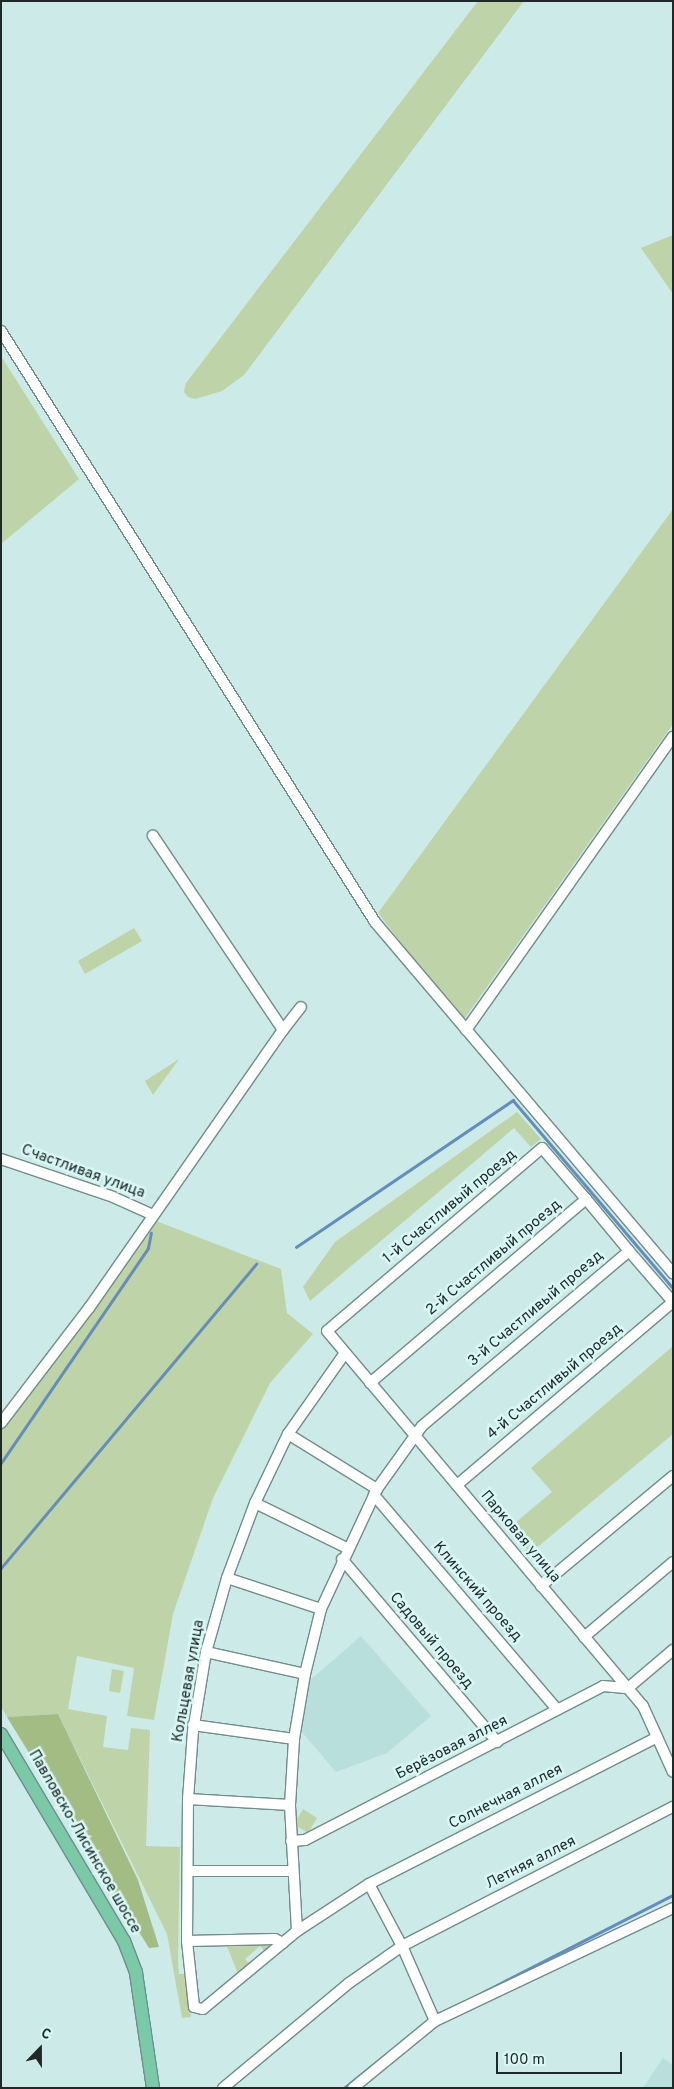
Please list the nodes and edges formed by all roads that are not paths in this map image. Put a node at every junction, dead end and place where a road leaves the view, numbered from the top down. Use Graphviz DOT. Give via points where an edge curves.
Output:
graph roads {
  1 [pos="1,331"];
  2 [pos="673,737"];
  3 [pos="153,836"];
  4 [pos="301,1007"];
  5 [pos="283,1030"];
  6 [pos="466,1030"];
  7 [pos="1,1159"];
  8 [pos="586,1199"];
  9 [pos="153,1216"];
  10 [pos="629,1251"];
  11 [pos="673,1274"];
  12 [pos="673,1302"];
  13 [pos="327,1331"];
  14 [pos="345,1353"];
  15 [pos="370,1383"];
  16 [pos="1,1423"];
  17 [pos="288,1434"];
  18 [pos="414,1436"];
  19 [pos="673,1476"];
  20 [pos="457,1485"];
  21 [pos="376,1492"];
  22 [pos="255,1503"];
  23 [pos="347,1548"];
  24 [pos="342,1559"];
  25 [pos="673,1562"];
  26 [pos="227,1578"];
  27 [pos="541,1586"];
  28 [pos="321,1609"];
  29 [pos="584,1637"];
  30 [pos="673,1650"];
  31 [pos="206,1652"];
  32 [pos="305,1674"];
  33 [pos="628,1688"];
  34 [pos="557,1709"];
  35 [pos="194,1725"];
  36 [pos="1,1734"];
  37 [pos="657,1737"];
  38 [pos="294,1739"];
  39 [pos="497,1742"];
  40 [pos="673,1772"];
  41 [pos="188,1799"];
  42 [pos="290,1805"];
  43 [pos="673,1807"];
  44 [pos="290,1841"];
  45 [pos="188,1871"];
  46 [pos="291,1871"];
  47 [pos="368,1884"];
  48 [pos="673,1908"];
  49 [pos="297,1931"];
  50 [pos="187,1941"];
  51 [pos="283,1943"];
  52 [pos="402,1946"];
  53 [pos="203,2009"];
  54 [pos="435,2021"];
  55 [pos="153,2088"];
  56 [pos="223,2088"];
  57 [pos="353,2088"];
  1 -- 6 [label="street" via="375,922"];
  2 -- 6 [label="street"];
  3 -- 5 [label="street"];
  4 -- 5 [label="street"];
  5 -- 9 [label="street"];
  6 -- 11 [label="street"];
  7 -- 9 [label="street, Счастливая улица" via="113,1197"];
  8 -- 10 [label="street"];
  8 -- 13 [label="street, 1-й Счастливый проезд" via="542,1148"];
  8 -- 15 [label="street, 2-й Счастливый проезд"];
  9 -- 16 [label="street"];
  10 -- 12 [label="street"];
  10 -- 18 [label="street, 3-й Счастливый проезд"];
  12 -- 20 [label="street, 4-й Счастливый проезд"];
  13 -- 14 [label="street, Парковая улица"];
  14 -- 15 [label="street, Парковая улица"];
  14 -- 17 [label="street, Кольцевая улица"];
  15 -- 18 [label="street, Парковая улица"];
  17 -- 21 [label="street, Клинский проезд"];
  17 -- 22 [label="street, Кольцевая улица"];
  18 -- 20 [label="street, Парковая улица"];
  18 -- 21 [label="street, 3-й Счастливый проезд"];
  19 -- 27 [label="street"];
  20 -- 27 [label="street, Парковая улица"];
  21 -- 23 [label="street, 3-й Счастливый проезд"];
  21 -- 34 [label="street, Клинский проезд"];
  22 -- 23 [label="street"];
  22 -- 26 [label="street, Кольцевая улица"];
  23 -- 24 [label="street, 3-й Счастливый проезд"];
  24 -- 28 [label="street, 3-й Счастливый проезд"];
  24 -- 39 [label="street, Садовый проезд"];
  25 -- 29 [label="street"];
  26 -- 28 [label="street"];
  26 -- 31 [label="street, Кольцевая улица"];
  27 -- 29 [label="street, Парковая улица"];
  28 -- 32 [label="street, 3-й Счастливый проезд"];
  29 -- 33 [label="street, Парковая улица"];
  30 -- 33 [label="street"];
  31 -- 32 [label="street"];
  31 -- 35 [label="street, Кольцевая улица"];
  32 -- 38 [label="street, 3-й Счастливый проезд"];
  33 -- 34 [label="street, Берёзовая аллея" via="603,1686"];
  33 -- 37 [label="street, Парковая улица" via="643,1706"];
  34 -- 39 [label="street, Берёзовая аллея"];
  35 -- 38 [label="street"];
  35 -- 41 [label="street, Кольцевая улица"];
  36 -- 55 [label="main road, Павловско-Лисинское шоссе" via="124,1941 136,1972"];
  37 -- 40 [label="street, Парковая улица"];
  37 -- 47 [label="street, Солнечная аллея"];
  38 -- 42 [label="street, 3-й Счастливый проезд"];
  39 -- 44 [label="street, Берёзовая аллея" via="305,1840"];
  41 -- 42 [label="street"];
  41 -- 45 [label="street, Кольцевая улица"];
  42 -- 44 [label="street, 3-й Счастливый проезд"];
  43 -- 52 [label="street, Летняя аллея"];
  44 -- 46 [label="street, 3-й Счастливый проезд"];
  45 -- 46 [label="street"];
  45 -- 50 [label="street, Кольцевая улица"];
  46 -- 49 [label="street, 3-й Счастливый проезд"];
  47 -- 49 [label="street, Солнечная аллея"];
  47 -- 52 [label="street"];
  48 -- 54 [label="street"];
  49 -- 51 [label="street, Солнечная аллея"];
  50 -- 51 [label="street" via="275,1939"];
  50 -- 53 [label="street, Кольцевая улица" via="194,2006"];
  51 -- 53 [label="street, Солнечная аллея"];
  52 -- 54 [label="street"];
  52 -- 56 [label="street, Летняя аллея" via="349,1983"];
  54 -- 57 [label="street"];
}
